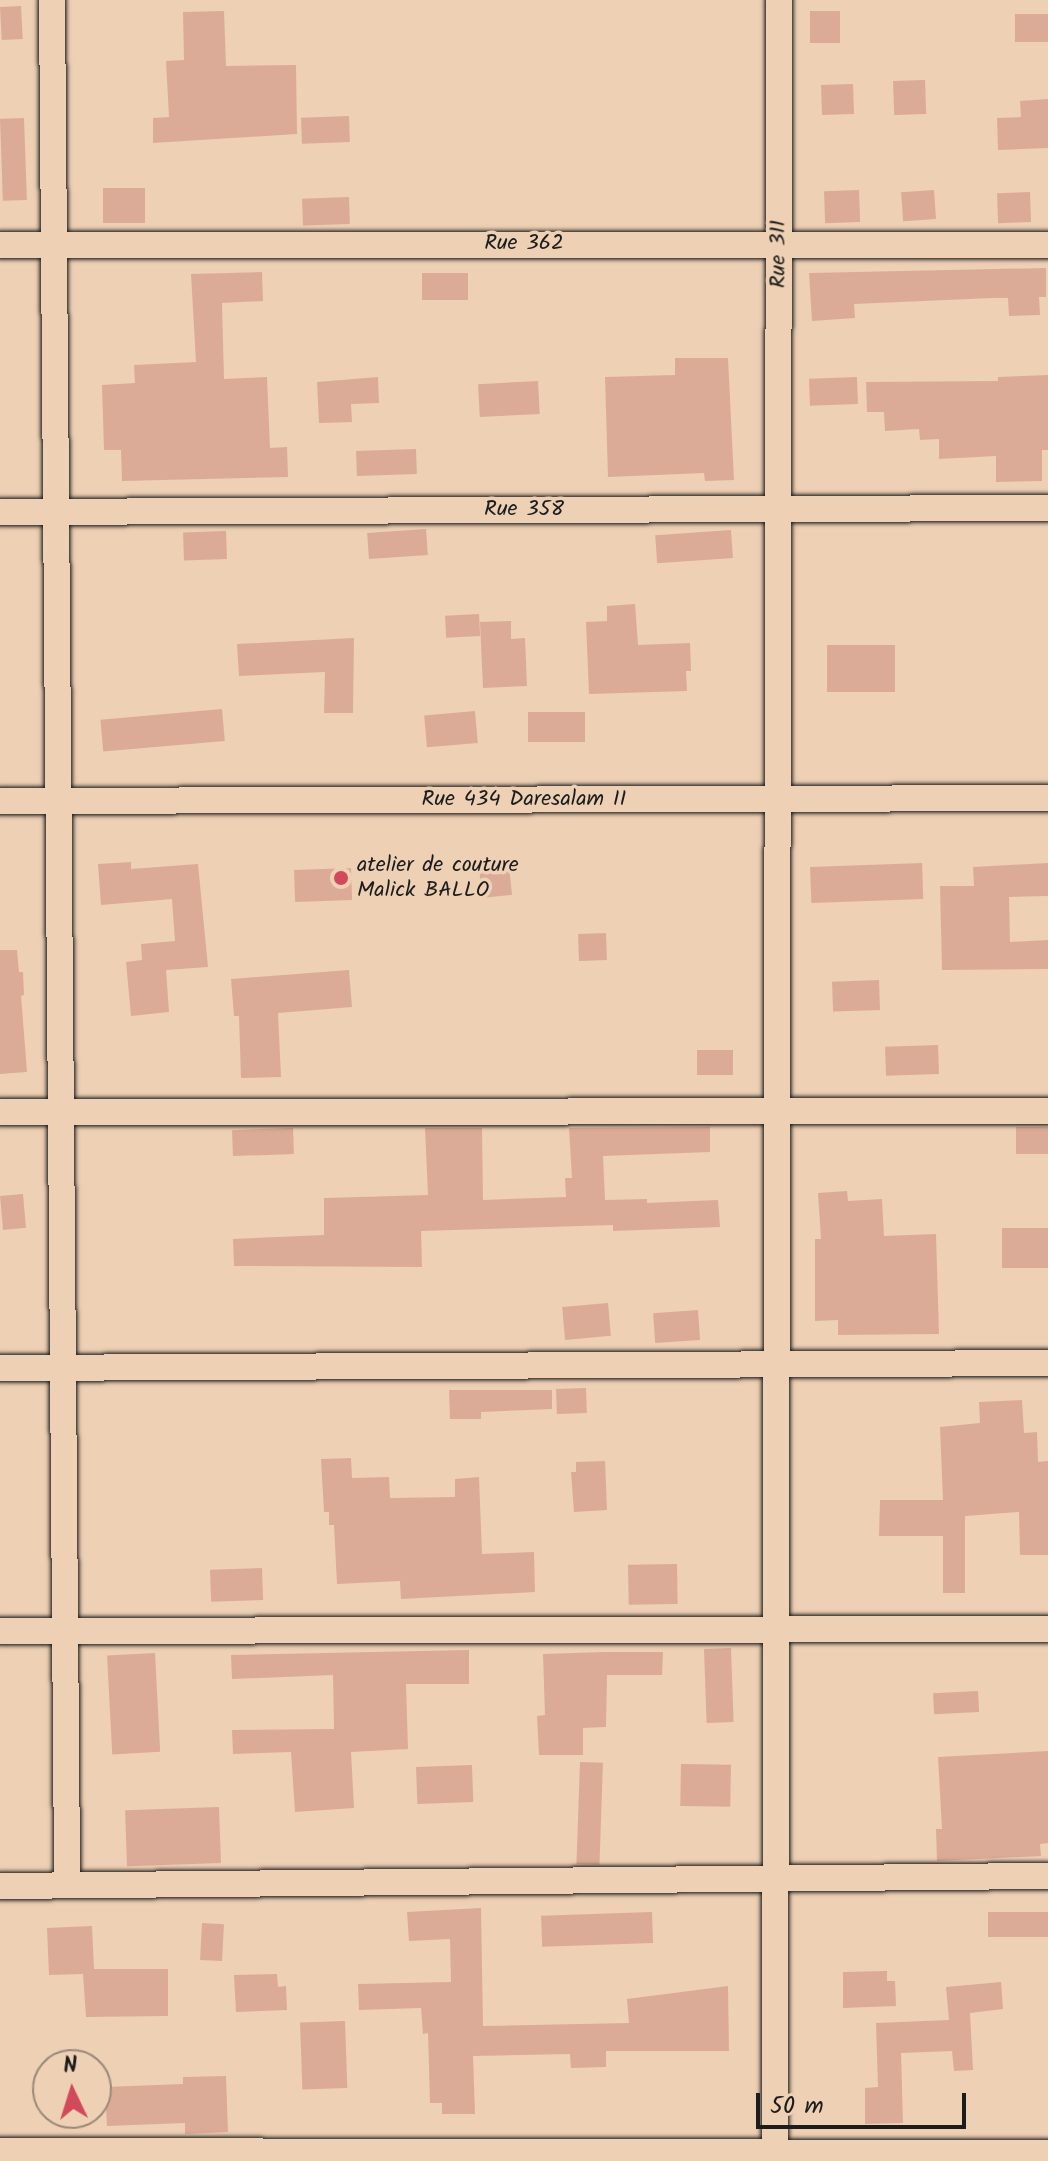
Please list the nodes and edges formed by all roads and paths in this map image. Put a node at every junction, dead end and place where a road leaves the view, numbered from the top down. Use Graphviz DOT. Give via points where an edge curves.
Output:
graph roads {
  1 [pos="52,0"];
  2 [pos="779,0"];
  3 [pos="54,244"];
  4 [pos="779,244"];
  5 [pos="0,245"];
  6 [pos="1048,245"];
  7 [pos="1048,508"];
  8 [pos="778,509"];
  9 [pos="56,511"];
  10 [pos="0,512"];
  11 [pos="1048,798"];
  12 [pos="778,799"];
  13 [pos="0,801"];
  14 [pos="59,801"];
  15 [pos="777,1111"];
  16 [pos="1048,1111"];
  17 [pos="0,1112"];
  18 [pos="61,1112"];
  19 [pos="1048,1363"];
  20 [pos="777,1364"];
  21 [pos="0,1368"];
  22 [pos="63,1368"];
  23 [pos="776,1629"];
  24 [pos="1048,1629"];
  25 [pos="0,1631"];
  26 [pos="65,1631"];
  27 [pos="1048,1876"];
  28 [pos="776,1879"];
  29 [pos="67,1885"];
  30 [pos="0,1886"];
  31 [pos="0,2151"];
  32 [pos="1048,2153"];
  33 [pos="775,2157"];
  1 -- 3 [label="street"];
  2 -- 4 [label="street, Rue 311"];
  3 -- 4 [label="street, Rue 362"];
  3 -- 5 [label="street, Rue 362"];
  3 -- 9 [label="street"];
  4 -- 6 [label="street, Rue 362"];
  4 -- 8 [label="street, Rue 311"];
  7 -- 8 [label="street, Rue 358"];
  8 -- 9 [label="street, Rue 358"];
  8 -- 12 [label="street, Rue 311"];
  9 -- 10 [label="street, Rue 358"];
  9 -- 14 [label="street"];
  11 -- 12 [label="street, Rue 434 Daresalam II"];
  12 -- 14 [label="street, Rue 434 Daresalam II"];
  12 -- 15 [label="street, Rue 311"];
  13 -- 14 [label="street, Rue 434 Daresalam II"];
  14 -- 18 [label="street"];
  15 -- 16 [label="street"];
  15 -- 18 [label="street"];
  15 -- 20 [label="street, Rue 311"];
  17 -- 18 [label="street"];
  18 -- 22 [label="street"];
  19 -- 20 [label="street"];
  20 -- 22 [label="street"];
  20 -- 23 [label="street, Rue 311"];
  21 -- 22 [label="street"];
  22 -- 26 [label="street"];
  23 -- 24 [label="street"];
  23 -- 26 [label="street"];
  23 -- 28 [label="street, Rue 311"];
  25 -- 26 [label="street"];
  26 -- 29 [label="street"];
  27 -- 28 [label="street"];
  28 -- 29 [label="street"];
  28 -- 33 [label="street, Rue 311"];
  29 -- 30 [label="street"];
  31 -- 33 [label="street"];
  32 -- 33 [label="street"];
}
